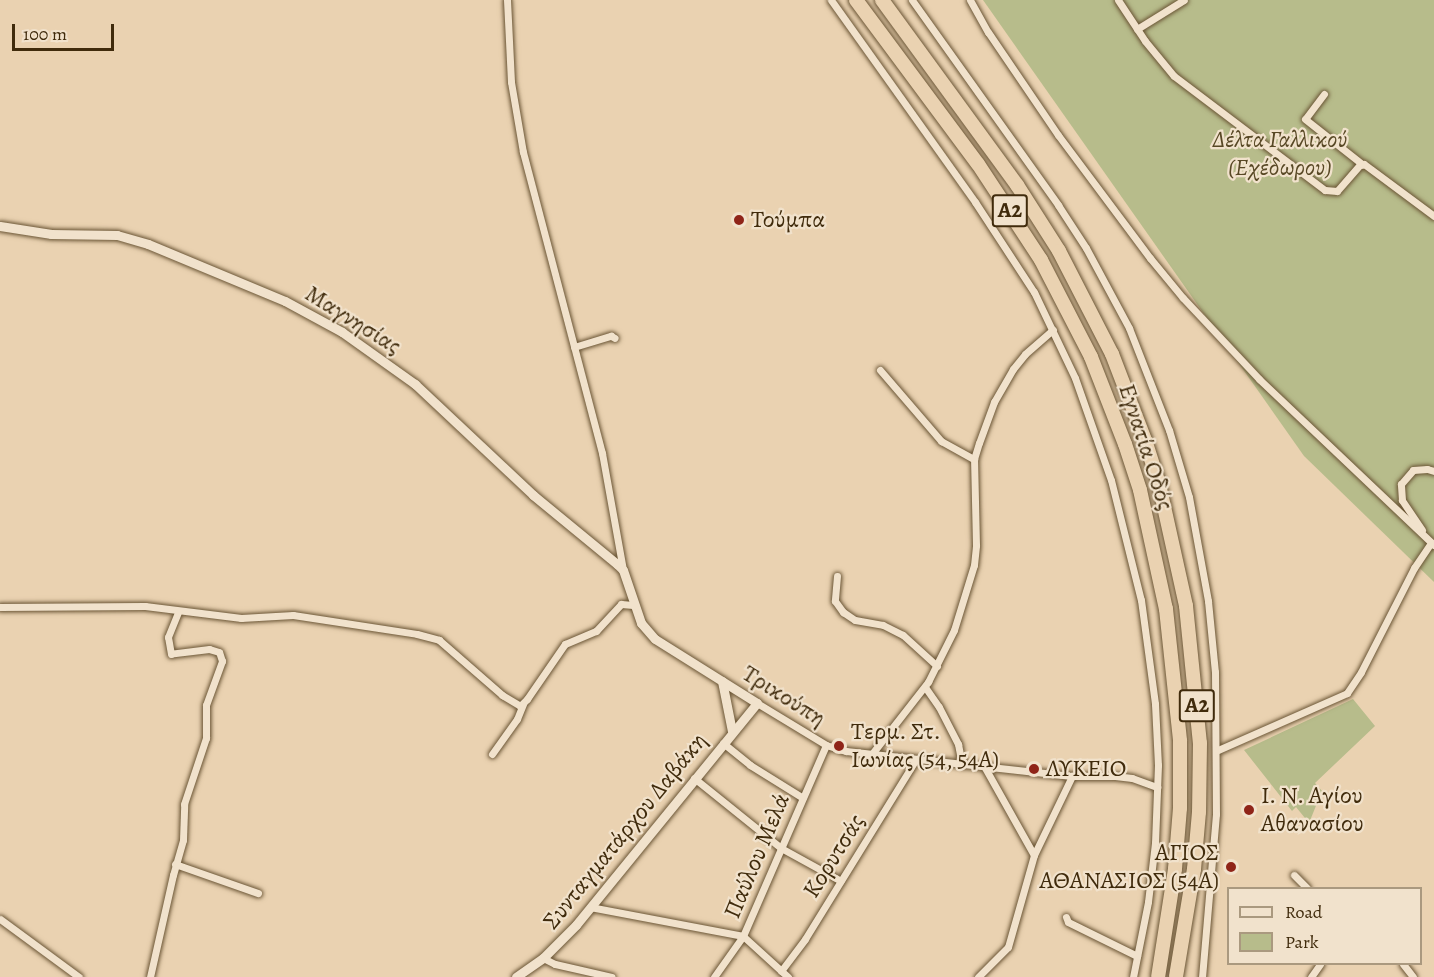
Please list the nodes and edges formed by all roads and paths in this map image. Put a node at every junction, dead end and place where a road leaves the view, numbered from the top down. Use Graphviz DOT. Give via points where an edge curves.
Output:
graph roads {
  1 [pos="507,0"];
  2 [pos="831,0"];
  3 [pos="856,0"];
  4 [pos="882,0"];
  5 [pos="912,0"];
  6 [pos="970,0"];
  7 [pos="1118,0"];
  8 [pos="1184,0"];
  9 [pos="1137,29"];
  10 [pos="1324,94"];
  11 [pos="1362,164"];
  12 [pos="1434,216"];
  13 [pos="0,226"];
  14 [pos="1053,330"];
  15 [pos="615,338"];
  16 [pos="574,347"];
  17 [pos="880,370"];
  18 [pos="974,459"];
  19 [pos="1434,471"];
  20 [pos="1424,536"];
  21 [pos="1433,544"];
  22 [pos="623,570"];
  23 [pos="837,576"];
  24 [pos="633,605"];
  25 [pos="0,607"];
  26 [pos="177,612"];
  27 [pos="937,666"];
  28 [pos="722,681"];
  29 [pos="925,687"];
  30 [pos="757,703"];
  31 [pos="523,704"];
  32 [pos="732,731"];
  33 [pos="723,743"];
  34 [pos="826,745"];
  35 [pos="1218,750"];
  36 [pos="492,754"];
  37 [pos="871,755"];
  38 [pos="916,759"];
  39 [pos="962,765"];
  40 [pos="984,766"];
  41 [pos="1072,776"];
  42 [pos="694,778"];
  43 [pos="1157,787"];
  44 [pos="803,798"];
  45 [pos="781,848"];
  46 [pos="1034,855"];
  47 [pos="175,864"];
  48 [pos="1294,875"];
  49 [pos="841,881"];
  50 [pos="1307,887"];
  51 [pos="258,893"];
  52 [pos="590,907"];
  53 [pos="1066,917"];
  54 [pos="0,919"];
  55 [pos="743,936"];
  56 [pos="1137,956"];
  57 [pos="543,958"];
  58 [pos="781,971"];
  59 [pos="79,977"];
  60 [pos="150,977"];
  61 [pos="516,977"];
  62 [pos="612,977"];
  63 [pos="714,977"];
  64 [pos="788,977"];
  65 [pos="978,977"];
  66 [pos="1133,977"];
  67 [pos="1158,977"];
  68 [pos="1176,977"];
  69 [pos="1202,977"];
  1 -- 16 [label="street" via="511,82 521,141"];
  2 -- 14 [label="street" via="1010,252"];
  3 -- 67 [label="highway, Εγνατία Οδός / Α2" via="984,172 1041,260 1091,357 1134,471 1166,609 1180,741 1175,869"];
  4 -- 68 [label="highway, Εγνατία Οδός / Α2" via="1017,185 1059,251 1112,354 1159,484 1186,606 1200,743 1194,869"];
  5 -- 35 [label="street" via="1058,205 1110,291 1144,364 1169,430 1191,508 1208,601"];
  6 -- 20 [label="street" via="1058,135 1176,290 1258,380"];
  7 -- 9 [label="street"];
  8 -- 9 [label="street"];
  9 -- 11 [label="street" via="1174,76 1192,92 1325,190 1336,191"];
  10 -- 11 [label="street" via="1305,118"];
  11 -- 12 [label="street"];
  13 -- 22 [label="street, Μαγνησίας" via="51,234 106,234 148,244 318,318 415,384 532,495"];
  14 -- 18 [label="street" via="1013,369 994,402"];
  14 -- 43 [label="street" via="1104,458 1141,600 1155,704"];
  15 -- 16 [label="street"];
  16 -- 22 [label="street" via="602,453"];
  17 -- 18 [label="street" via="941,441"];
  18 -- 27 [label="street" via="974,565 965,602"];
  19 -- 20 [label="street" via="1413,470 1401,484 1402,500"];
  20 -- 21 [label="street"];
  21 -- 35 [label="street" via="1414,568 1347,693"];
  22 -- 24 [label="street, Τρικούπη"];
  23 -- 27 [label="street" via="835,601 843,612 855,620 883,625 903,635"];
  24 -- 28 [label="street, Τρικούπη" via="641,623 655,639"];
  24 -- 31 [label="street" via="621,604 596,631 565,644"];
  25 -- 26 [label="street" via="114,605"];
  26 -- 31 [label="street" via="241,618 293,615 433,637 516,706"];
  26 -- 47 [label="street" via="168,637 171,654 209,649 219,652 222,658 206,705 207,738 188,791 185,829"];
  27 -- 29 [label="street"];
  28 -- 30 [label="street, Τρικούπη"];
  28 -- 32 [label="street"];
  29 -- 37 [label="street"];
  29 -- 39 [label="street" via="958,744"];
  30 -- 32 [label="street, Συνταγματάρχου Δαβάκη"];
  30 -- 34 [label="street, Τρικούπη"];
  31 -- 36 [label="street"];
  32 -- 33 [label="street, Συνταγματάρχου Δαβάκη"];
  33 -- 42 [label="street, Συνταγματάρχου Δαβάκη"];
  33 -- 44 [label="street"];
  34 -- 37 [label="street, Τρικούπη"];
  34 -- 44 [label="street, Παύλου Μελά"];
  35 -- 69 [label="street"];
  37 -- 38 [label="street, Τρικούπη"];
  38 -- 39 [label="street, Τρικούπη"];
  38 -- 49 [label="street, Κορυτσάς"];
  39 -- 40 [label="street, Τρικούπη"];
  40 -- 41 [label="street, Τρικούπη"];
  40 -- 46 [label="street"];
  41 -- 43 [label="street, Τρικούπη" via="1123,777"];
  41 -- 46 [label="street"];
  42 -- 45 [label="street"];
  42 -- 52 [label="street, Συνταγματάρχου Δαβάκη"];
  43 -- 56 [label="street" via="1153,855"];
  44 -- 45 [label="street, Παύλου Μελά"];
  45 -- 49 [label="street"];
  45 -- 55 [label="street, Παύλου Μελά"];
  46 -- 65 [label="street" via="1008,947"];
  47 -- 51 [label="street"];
  47 -- 60 [label="street"];
  48 -- 50 [label="street"];
  49 -- 58 [label="street, Κορυτσάς"];
  52 -- 55 [label="street"];
  52 -- 57 [label="street, Συνταγματάρχου Δαβάκη"];
  53 -- 56 [label="street" via="1068,922"];
  54 -- 59 [label="street"];
  55 -- 58 [label="street"];
  55 -- 63 [label="street, Παύλου Μελά"];
  56 -- 66 [label="street"];
  57 -- 61 [label="street, Συνταγματάρχου Δαβάκη"];
  57 -- 62 [label="street"];
  58 -- 64 [label="street"];
}
